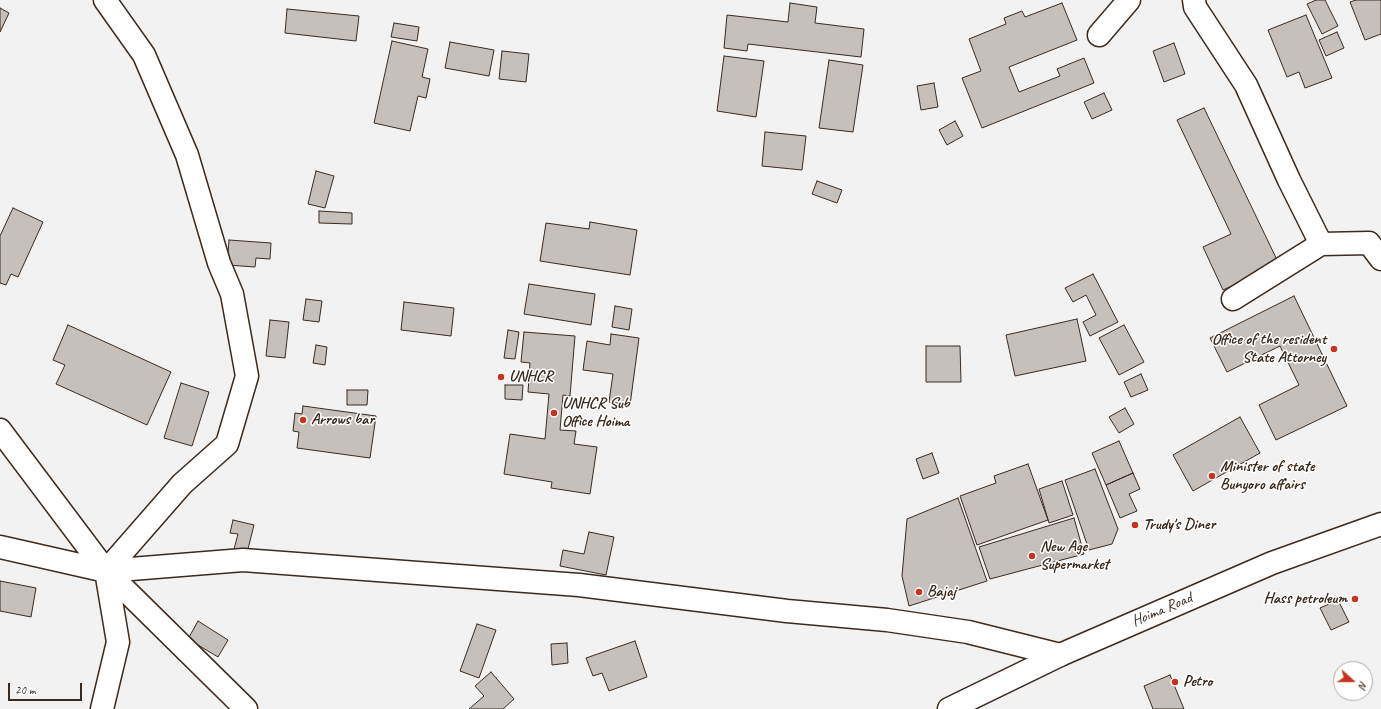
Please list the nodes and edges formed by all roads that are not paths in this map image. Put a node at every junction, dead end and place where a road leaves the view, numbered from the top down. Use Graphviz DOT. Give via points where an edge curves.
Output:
graph roads {
  1 [pos="104,0"];
  2 [pos="1129,0"];
  3 [pos="1194,0"];
  4 [pos="1099,35"];
  5 [pos="1321,244"];
  6 [pos="1381,259"];
  7 [pos="1233,299"];
  8 [pos="0,430"];
  9 [pos="1381,524"];
  10 [pos="0,547"];
  11 [pos="106,570"];
  12 [pos="1060,655"];
  13 [pos="102,709"];
  14 [pos="246,709"];
  15 [pos="949,709"];
  1 -- 11 [label="street" via="144,55 187,155 219,263 232,294 247,376 227,444 182,484"];
  2 -- 4 [label="street"];
  3 -- 5 [label="street" via="1195,7 1246,85"];
  5 -- 6 [label="street" via="1369,243"];
  5 -- 7 [label="street"];
  8 -- 11 [label="street"];
  9 -- 12 [label="street, Hoima Road" via="1272,563"];
  10 -- 11 [label="street"];
  11 -- 12 [label="street" via="243,560 579,584 787,611 887,620 968,632"];
  11 -- 13 [label="street" via="118,642"];
  11 -- 14 [label="street"];
  12 -- 15 [label="street, Hoima Road"];
}
